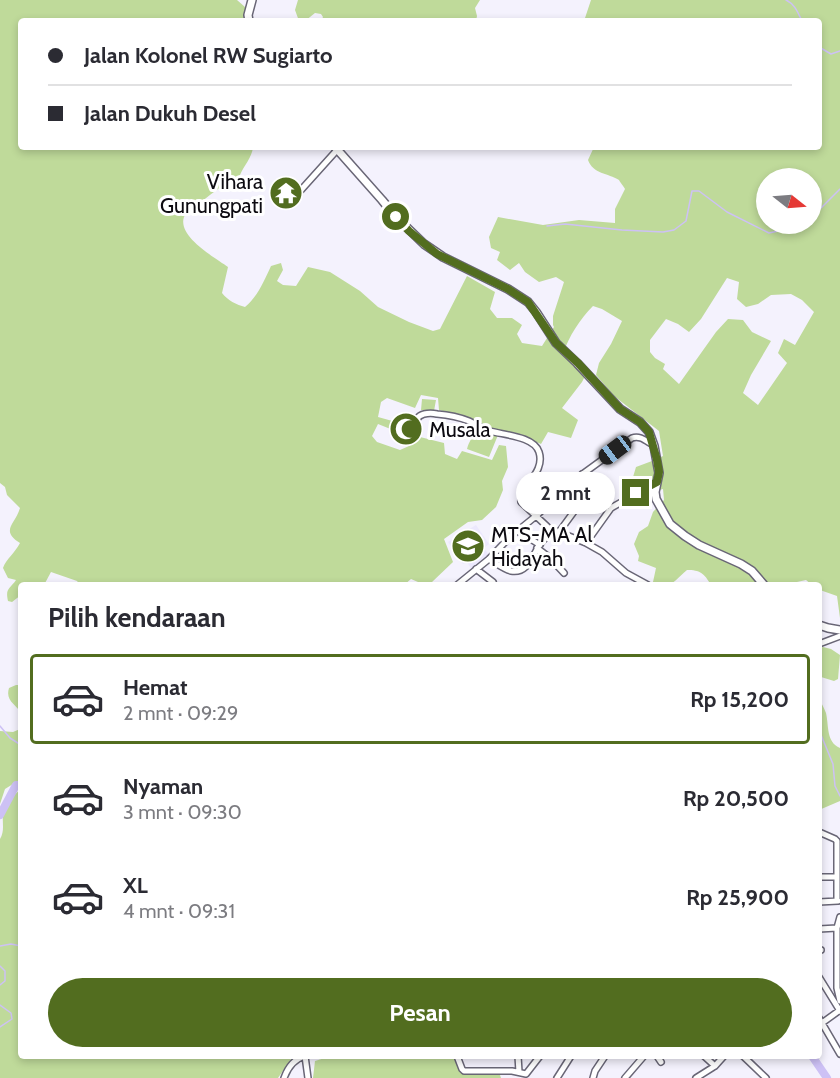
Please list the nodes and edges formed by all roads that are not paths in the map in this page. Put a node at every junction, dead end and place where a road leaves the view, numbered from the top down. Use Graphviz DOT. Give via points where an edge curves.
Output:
graph roads {
  1 [pos="252,0"];
  2 [pos="248,18"];
  3 [pos="334,150"];
  4 [pos="338,150"];
  5 [pos="287,181"];
  6 [pos="396,434"];
  7 [pos="654,446"];
  8 [pos="582,474"];
  9 [pos="657,482"];
  10 [pos="595,489"];
  11 [pos="611,508"];
  12 [pos="536,516"];
  13 [pos="552,531"];
  14 [pos="559,532"];
  15 [pos="529,538"];
  16 [pos="586,543"];
  17 [pos="538,546"];
  18 [pos="489,559"];
  19 [pos="476,569"];
  20 [pos="564,573"];
  21 [pos="461,582"];
  22 [pos="493,582"];
  23 [pos="636,582"];
  24 [pos="761,582"];
  25 [pos="822,626"];
  26 [pos="840,630"];
  27 [pos="840,636"];
  28 [pos="822,643"];
  29 [pos="822,833"];
  30 [pos="822,877"];
  31 [pos="837,877"];
  32 [pos="838,901"];
  33 [pos="822,902"];
  34 [pos="840,917"];
  35 [pos="822,928"];
  36 [pos="837,928"];
  37 [pos="822,981"];
  38 [pos="840,1001"];
  39 [pos="840,1010"];
  40 [pos="822,1020"];
  41 [pos="822,1024"];
  42 [pos="840,1037"];
  43 [pos="833,1041"];
  44 [pos="840,1054"];
  45 [pos="298,1059"];
  46 [pos="304,1059"];
  47 [pos="458,1059"];
  48 [pos="518,1059"];
  49 [pos="538,1059"];
  50 [pos="569,1059"];
  51 [pos="603,1059"];
  52 [pos="641,1059"];
  53 [pos="659,1059"];
  54 [pos="707,1059"];
  55 [pos="721,1059"];
  56 [pos="745,1059"];
  57 [pos="661,1062"];
  58 [pos="715,1066"];
  59 [pos="519,1072"];
  60 [pos="284,1078"];
  61 [pos="308,1078"];
  62 [pos="557,1078"];
  63 [pos="593,1078"];
  64 [pos="625,1078"];
  65 [pos="696,1078"];
  66 [pos="766,1078"];
  1 -- 2 [label="main road"];
  3 -- 5 [label="street" via="301,190"];
  4 -- 7 [label="main road" via="424,244 528,302 556,343 620,409 645,427"];
  6 -- 12 [label="street" via="408,435 417,418 426,413 455,416 487,430 521,437 540,454 538,469 520,497"];
  7 -- 8 [label="street" via="637,436"];
  7 -- 9 [label="main road"];
  8 -- 10 [label="street"];
  8 -- 12 [label="street"];
  9 -- 11 [label="street"];
  9 -- 24 [label="main road" via="656,499 670,524 699,545 741,564"];
  10 -- 11 [label="street"];
  10 -- 14 [label="street"];
  11 -- 16 [label="street"];
  12 -- 13 [label="street"];
  12 -- 18 [label="street"];
  13 -- 14 [label="street"];
  13 -- 17 [label="street"];
  14 -- 16 [label="street"];
  15 -- 17 [label="street"];
  16 -- 23 [label="street"];
  17 -- 18 [label="street" via="518,571 505,569"];
  17 -- 20 [label="street"];
  18 -- 19 [label="street"];
  19 -- 21 [label="street"];
  19 -- 22 [label="street"];
  25 -- 26 [label="main road"];
  27 -- 28 [label="street"];
  29 -- 31 [label="street" via="837,842"];
  30 -- 31 [label="street"];
  31 -- 32 [label="street"];
  32 -- 33 [label="street"];
  34 -- 36 [label="street"];
  35 -- 36 [label="street"];
  36 -- 38 [label="street"];
  37 -- 39 [label="street"];
  39 -- 40 [label="street"];
  41 -- 43 [label="street"];
  42 -- 43 [label="street"];
  43 -- 44 [label="street"];
  45 -- 60 [label="street"];
  46 -- 61 [label="street"];
  47 -- 59 [label="street" via="464,1071"];
  48 -- 59 [label="street"];
  49 -- 59 [label="street" via="528,1074"];
  50 -- 62 [label="street"];
  51 -- 63 [label="street"];
  52 -- 64 [label="street"];
  53 -- 57 [label="street"];
  54 -- 58 [label="street"];
  55 -- 58 [label="street"];
  56 -- 66 [label="street"];
  58 -- 65 [label="street"];
}
